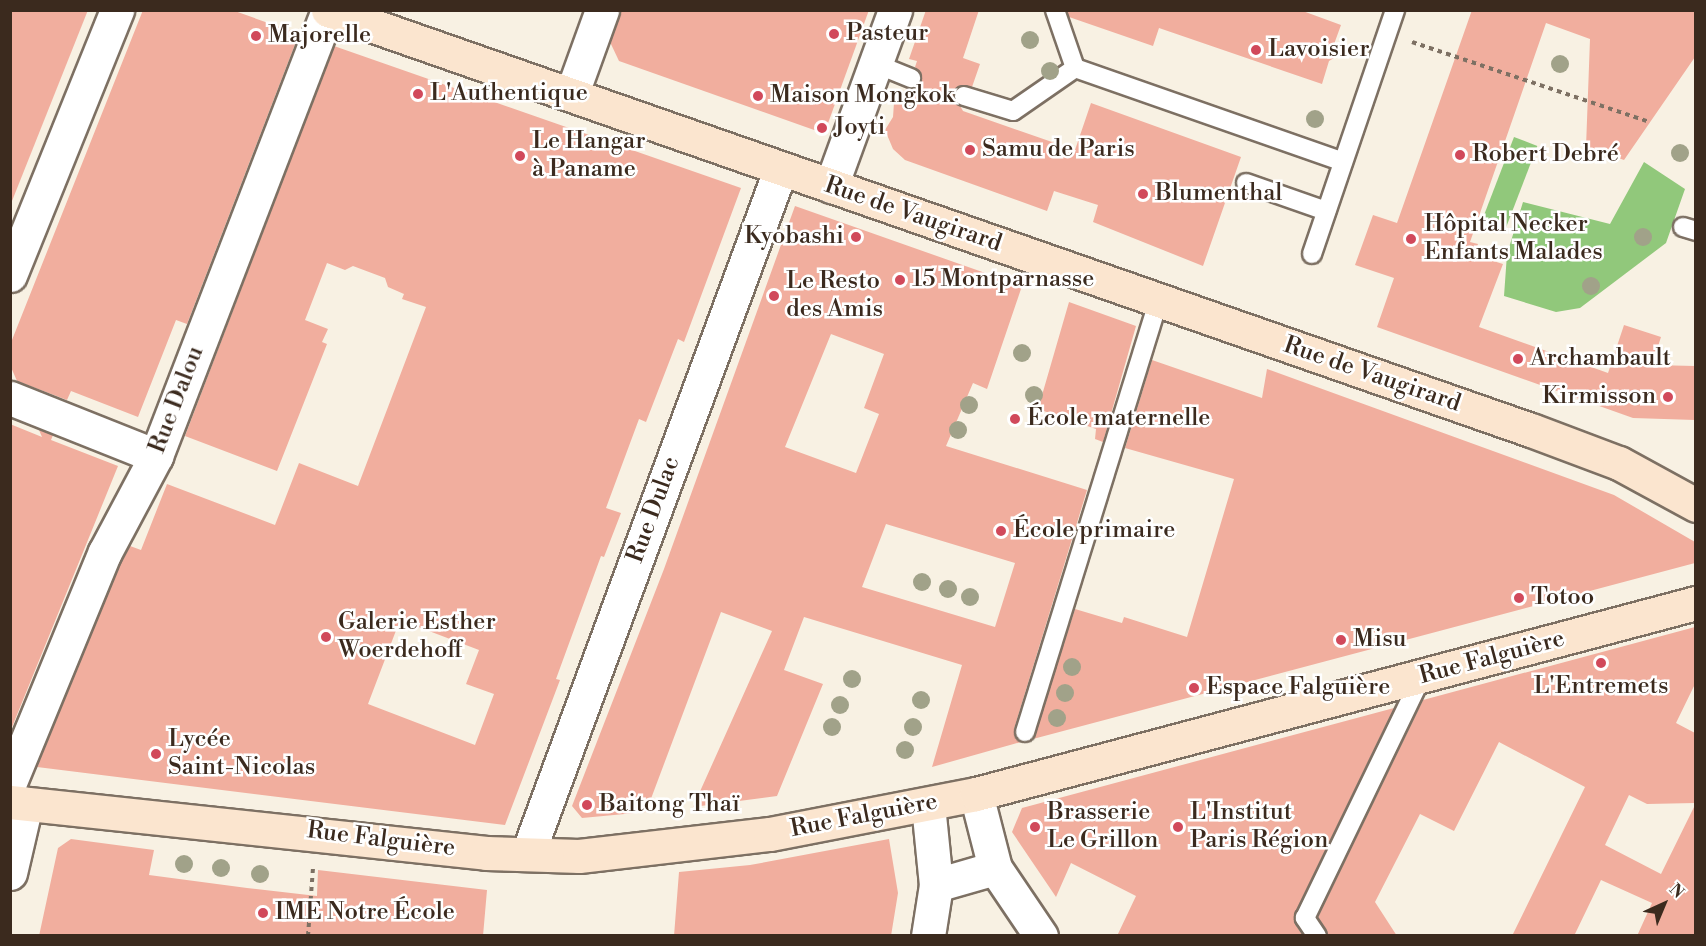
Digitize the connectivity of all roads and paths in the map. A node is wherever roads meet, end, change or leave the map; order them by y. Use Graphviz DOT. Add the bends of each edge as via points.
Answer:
graph roads {
  1 [pos="117,10"];
  2 [pos="602,10"];
  3 [pos="895,10"];
  4 [pos="1055,10"];
  5 [pos="1395,10"];
  6 [pos="328,11"];
  7 [pos="1435,50"];
  8 [pos="876,64"];
  9 [pos="1075,68"];
  10 [pos="911,78"];
  11 [pos="572,93"];
  12 [pos="964,96"];
  13 [pos="1650,122"];
  14 [pos="1343,162"];
  15 [pos="781,168"];
  16 [pos="1246,183"];
  17 [pos="831,186"];
  18 [pos="1326,211"];
  19 [pos="1312,254"];
  20 [pos="10,275"];
  21 [pos="1159,300"];
  22 [pos="10,398"];
  23 [pos="156,456"];
  24 [pos="1695,505"];
  25 [pos="1695,603"];
  26 [pos="1421,678"];
  27 [pos="1025,732"];
  28 [pos="976,794"];
  29 [pos="16,796"];
  30 [pos="928,805"];
  31 [pos="528,853"];
  32 [pos="314,864"];
  33 [pos="995,868"];
  34 [pos="10,873"];
  35 [pos="936,885"];
  36 [pos="308,936"];
  37 [pos="928,936"];
  38 [pos="1041,936"];
  39 [pos="1317,936"];
  1 -- 20 [label="street"];
  2 -- 11 [label="street"];
  3 -- 8 [label="street"];
  4 -- 9 [label="lane"];
  5 -- 14 [label="lane"];
  6 -- 11 [label="street, Rue de Vaugirard"];
  6 -- 23 [label="street, Rue Dalou"];
  7 -- 13 [label="path"];
  8 -- 10 [label="lane"];
  8 -- 17 [label="street"];
  9 -- 12 [label="lane" via="1013,111"];
  9 -- 14 [label="lane"];
  11 -- 15 [label="street, Rue de Vaugirard"];
  14 -- 18 [label="lane"];
  15 -- 17 [label="street, Rue de Vaugirard"];
  15 -- 31 [label="street, Rue Dulac"];
  16 -- 18 [label="lane"];
  17 -- 21 [label="street, Rue de Vaugirard"];
  18 -- 19 [label="lane"];
  21 -- 24 [label="street, Rue de Vaugirard" via="1597,455"];
  21 -- 27 [label="lane"];
  22 -- 23 [label="street"];
  23 -- 29 [label="street, Rue Dalou" via="105,552"];
  25 -- 26 [label="street, Rue Falguière"];
  26 -- 28 [label="street, Rue Falguière"];
  26 -- 39 [label="lane" via="1305,918"];
  28 -- 30 [label="street, Rue Falguière"];
  28 -- 33 [label="street"];
  29 -- 31 [label="street, Rue Falguière" via="486,853"];
  29 -- 34 [label="street, Rue Dalou"];
  30 -- 31 [label="street, Rue Falguière" via="770,834 579,856"];
  30 -- 35 [label="street"];
  32 -- 36 [label="path"];
  33 -- 35 [label="street"];
  33 -- 38 [label="street"];
  35 -- 37 [label="street"];
}
